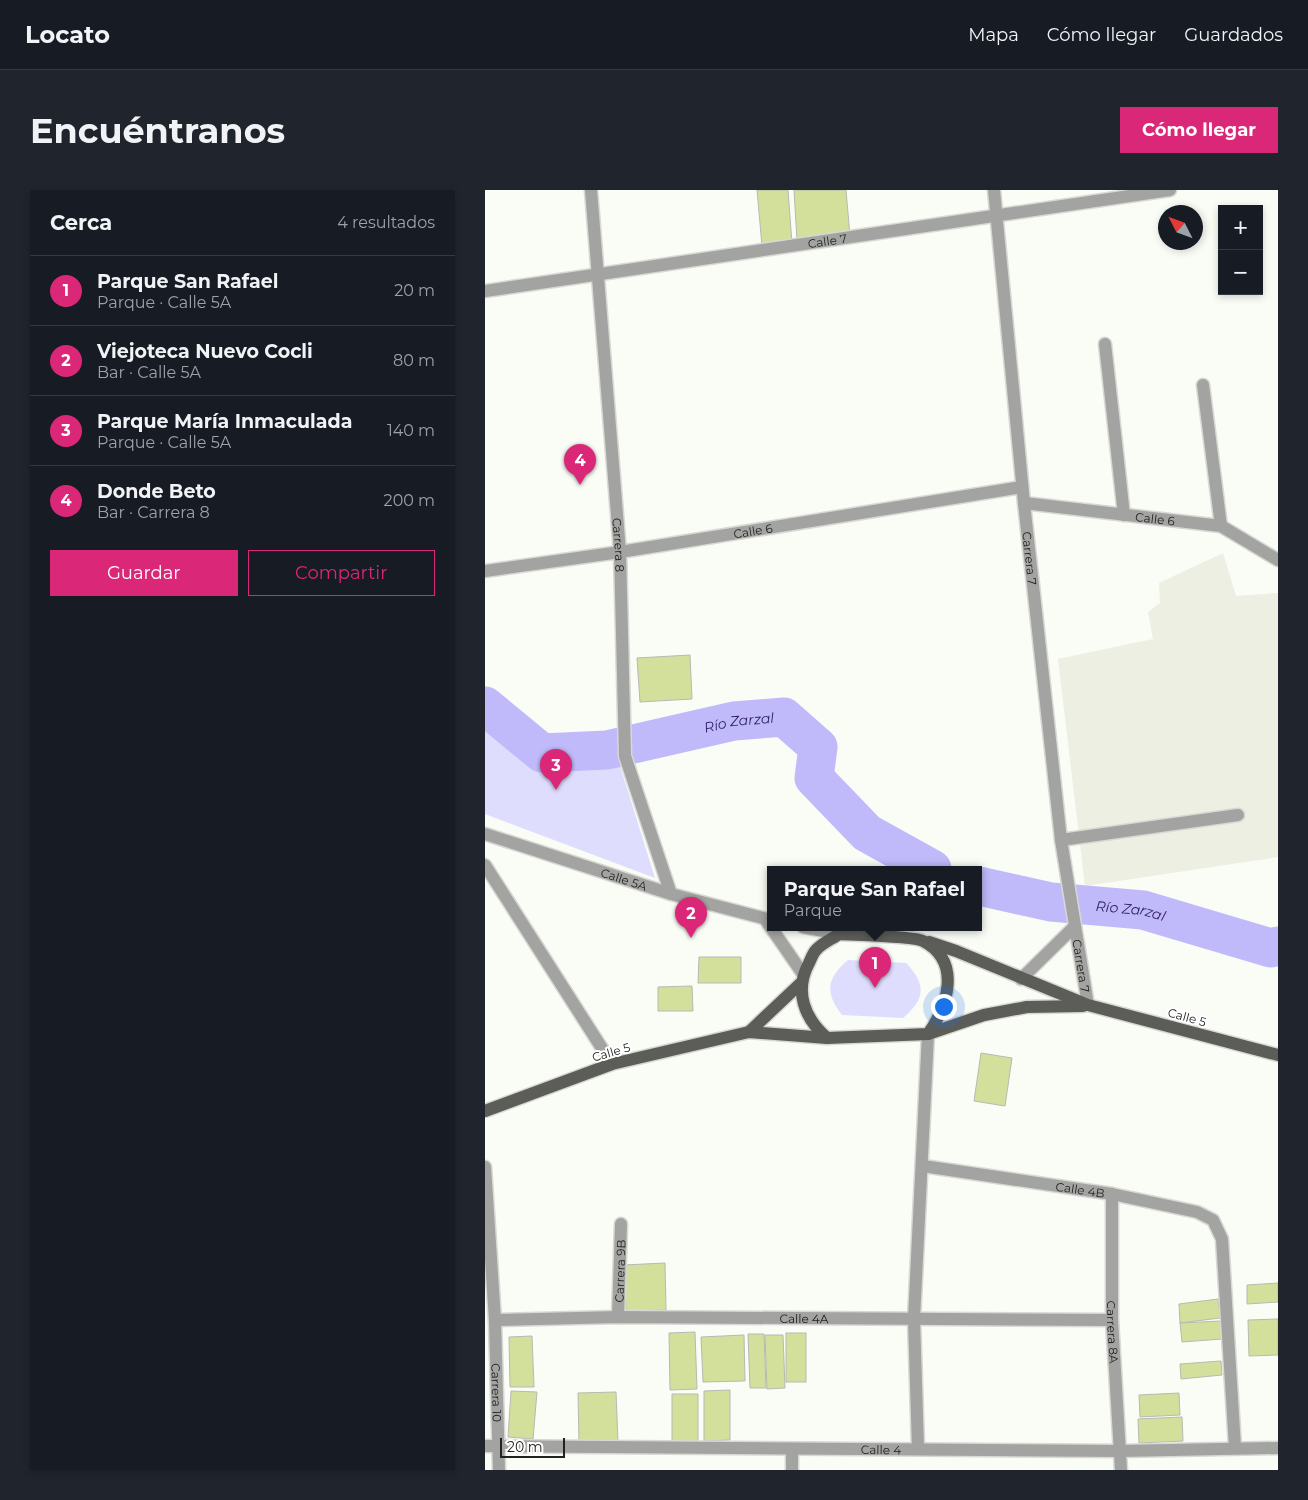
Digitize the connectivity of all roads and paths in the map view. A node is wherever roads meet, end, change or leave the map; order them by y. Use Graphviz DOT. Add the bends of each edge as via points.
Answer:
graph roads {
  1 [pos="591,190"];
  2 [pos="994,190"];
  3 [pos="1171,190"];
  4 [pos="996,216"];
  5 [pos="597,274"];
  6 [pos="485,291"];
  7 [pos="1105,344"];
  8 [pos="1203,385"];
  9 [pos="1022,486"];
  10 [pos="1023,503"];
  11 [pos="1124,515"];
  12 [pos="1221,526"];
  13 [pos="620,552"];
  14 [pos="1278,560"];
  15 [pos="485,571"];
  16 [pos="1238,815"];
  17 [pos="485,834"];
  18 [pos="1061,840"];
  19 [pos="485,866"];
  20 [pos="671,894"];
  21 [pos="767,920"];
  22 [pos="1074,921"];
  23 [pos="774,931"];
  24 [pos="824,931"];
  25 [pos="839,934"];
  26 [pos="922,940"];
  27 [pos="802,978"];
  28 [pos="1021,979"];
  29 [pos="1088,1005"];
  30 [pos="749,1032"];
  31 [pos="928,1034"];
  32 [pos="827,1038"];
  33 [pos="1278,1055"];
  34 [pos="612,1064"];
  35 [pos="485,1111"];
  36 [pos="923,1166"];
  37 [pos="485,1167"];
  38 [pos="1112,1194"];
  39 [pos="621,1224"];
  40 [pos="618,1317"];
  41 [pos="915,1319"];
  42 [pos="495,1320"];
  43 [pos="1112,1320"];
  44 [pos="485,1446"];
  45 [pos="499,1446"];
  46 [pos="1235,1447"];
  47 [pos="918,1448"];
  48 [pos="1278,1448"];
  49 [pos="792,1449"];
  50 [pos="1119,1451"];
  51 [pos="499,1470"];
  52 [pos="792,1470"];
  53 [pos="1121,1470"];
  1 -- 5 [label="street, Carrera 8"];
  2 -- 4 [label="street, Carrera 7"];
  3 -- 4 [label="street, Calle 7"];
  4 -- 5 [label="street, Calle 7"];
  4 -- 9 [label="street, Carrera 7"];
  5 -- 6 [label="street, Calle 7"];
  5 -- 13 [label="street, Carrera 8"];
  7 -- 11 [label="street"];
  8 -- 12 [label="street"];
  9 -- 10 [label="street, Carrera 7"];
  9 -- 13 [label="street, Calle 6"];
  10 -- 11 [label="street, Calle 6"];
  10 -- 18 [label="street, Carrera 7"];
  11 -- 12 [label="street, Calle 6"];
  12 -- 14 [label="street, Calle 6"];
  13 -- 15 [label="street, Calle 6"];
  13 -- 20 [label="street, Carrera 8" via="625,756"];
  16 -- 18 [label="street"];
  17 -- 20 [label="street, Calle 5A"];
  18 -- 22 [label="street, Carrera 7"];
  19 -- 34 [label="street"];
  20 -- 21 [label="street, Calle 5A"];
  22 -- 28 [label="street, Carrera 7"];
  22 -- 29 [label="street, Carrera 7"];
  23 -- 27 [label="street, Calle 5A"];
  24 -- 25 [label="street"];
  25 -- 26 [label="main road"];
  25 -- 27 [label="main road" via="816,950"];
  26 -- 28 [label="main road, Calle 5"];
  26 -- 31 [label="main road" via="937,952 947,969 948,989 944,1008"];
  27 -- 30 [label="main road"];
  27 -- 32 [label="main road" via="806,1014"];
  28 -- 29 [label="main road, Calle 5"];
  29 -- 31 [label="main road, Calle 5" via="1027,1007 992,1013"];
  29 -- 33 [label="main road, Calle 5"];
  30 -- 32 [label="main road, Calle 5"];
  30 -- 34 [label="main road, Calle 5"];
  31 -- 32 [label="main road"];
  31 -- 36 [label="street"];
  34 -- 35 [label="main road, Calle 5"];
  36 -- 38 [label="street, Calle 4B"];
  36 -- 41 [label="street"];
  37 -- 42 [label="street, Carrera 10"];
  38 -- 43 [label="street, Carrera 8A"];
  38 -- 46 [label="street, Calle 4B" via="1197,1212 1213,1220 1222,1239"];
  39 -- 40 [label="street, Carrera 9B"];
  40 -- 41 [label="street, Calle 4A"];
  40 -- 42 [label="street, Calle 4A"];
  41 -- 43 [label="street, Calle 4A"];
  41 -- 47 [label="street"];
  42 -- 45 [label="street, Carrera 10"];
  43 -- 50 [label="street, Carrera 8A"];
  44 -- 45 [label="street, Calle 4"];
  45 -- 49 [label="street, Calle 4"];
  45 -- 51 [label="street, Carrera 10"];
  46 -- 48 [label="street, Calle 4"];
  46 -- 50 [label="street, Calle 4"];
  47 -- 49 [label="street, Calle 4"];
  47 -- 50 [label="street, Calle 4"];
  49 -- 52 [label="street"];
  50 -- 53 [label="street, Carrera 8A"];
}
